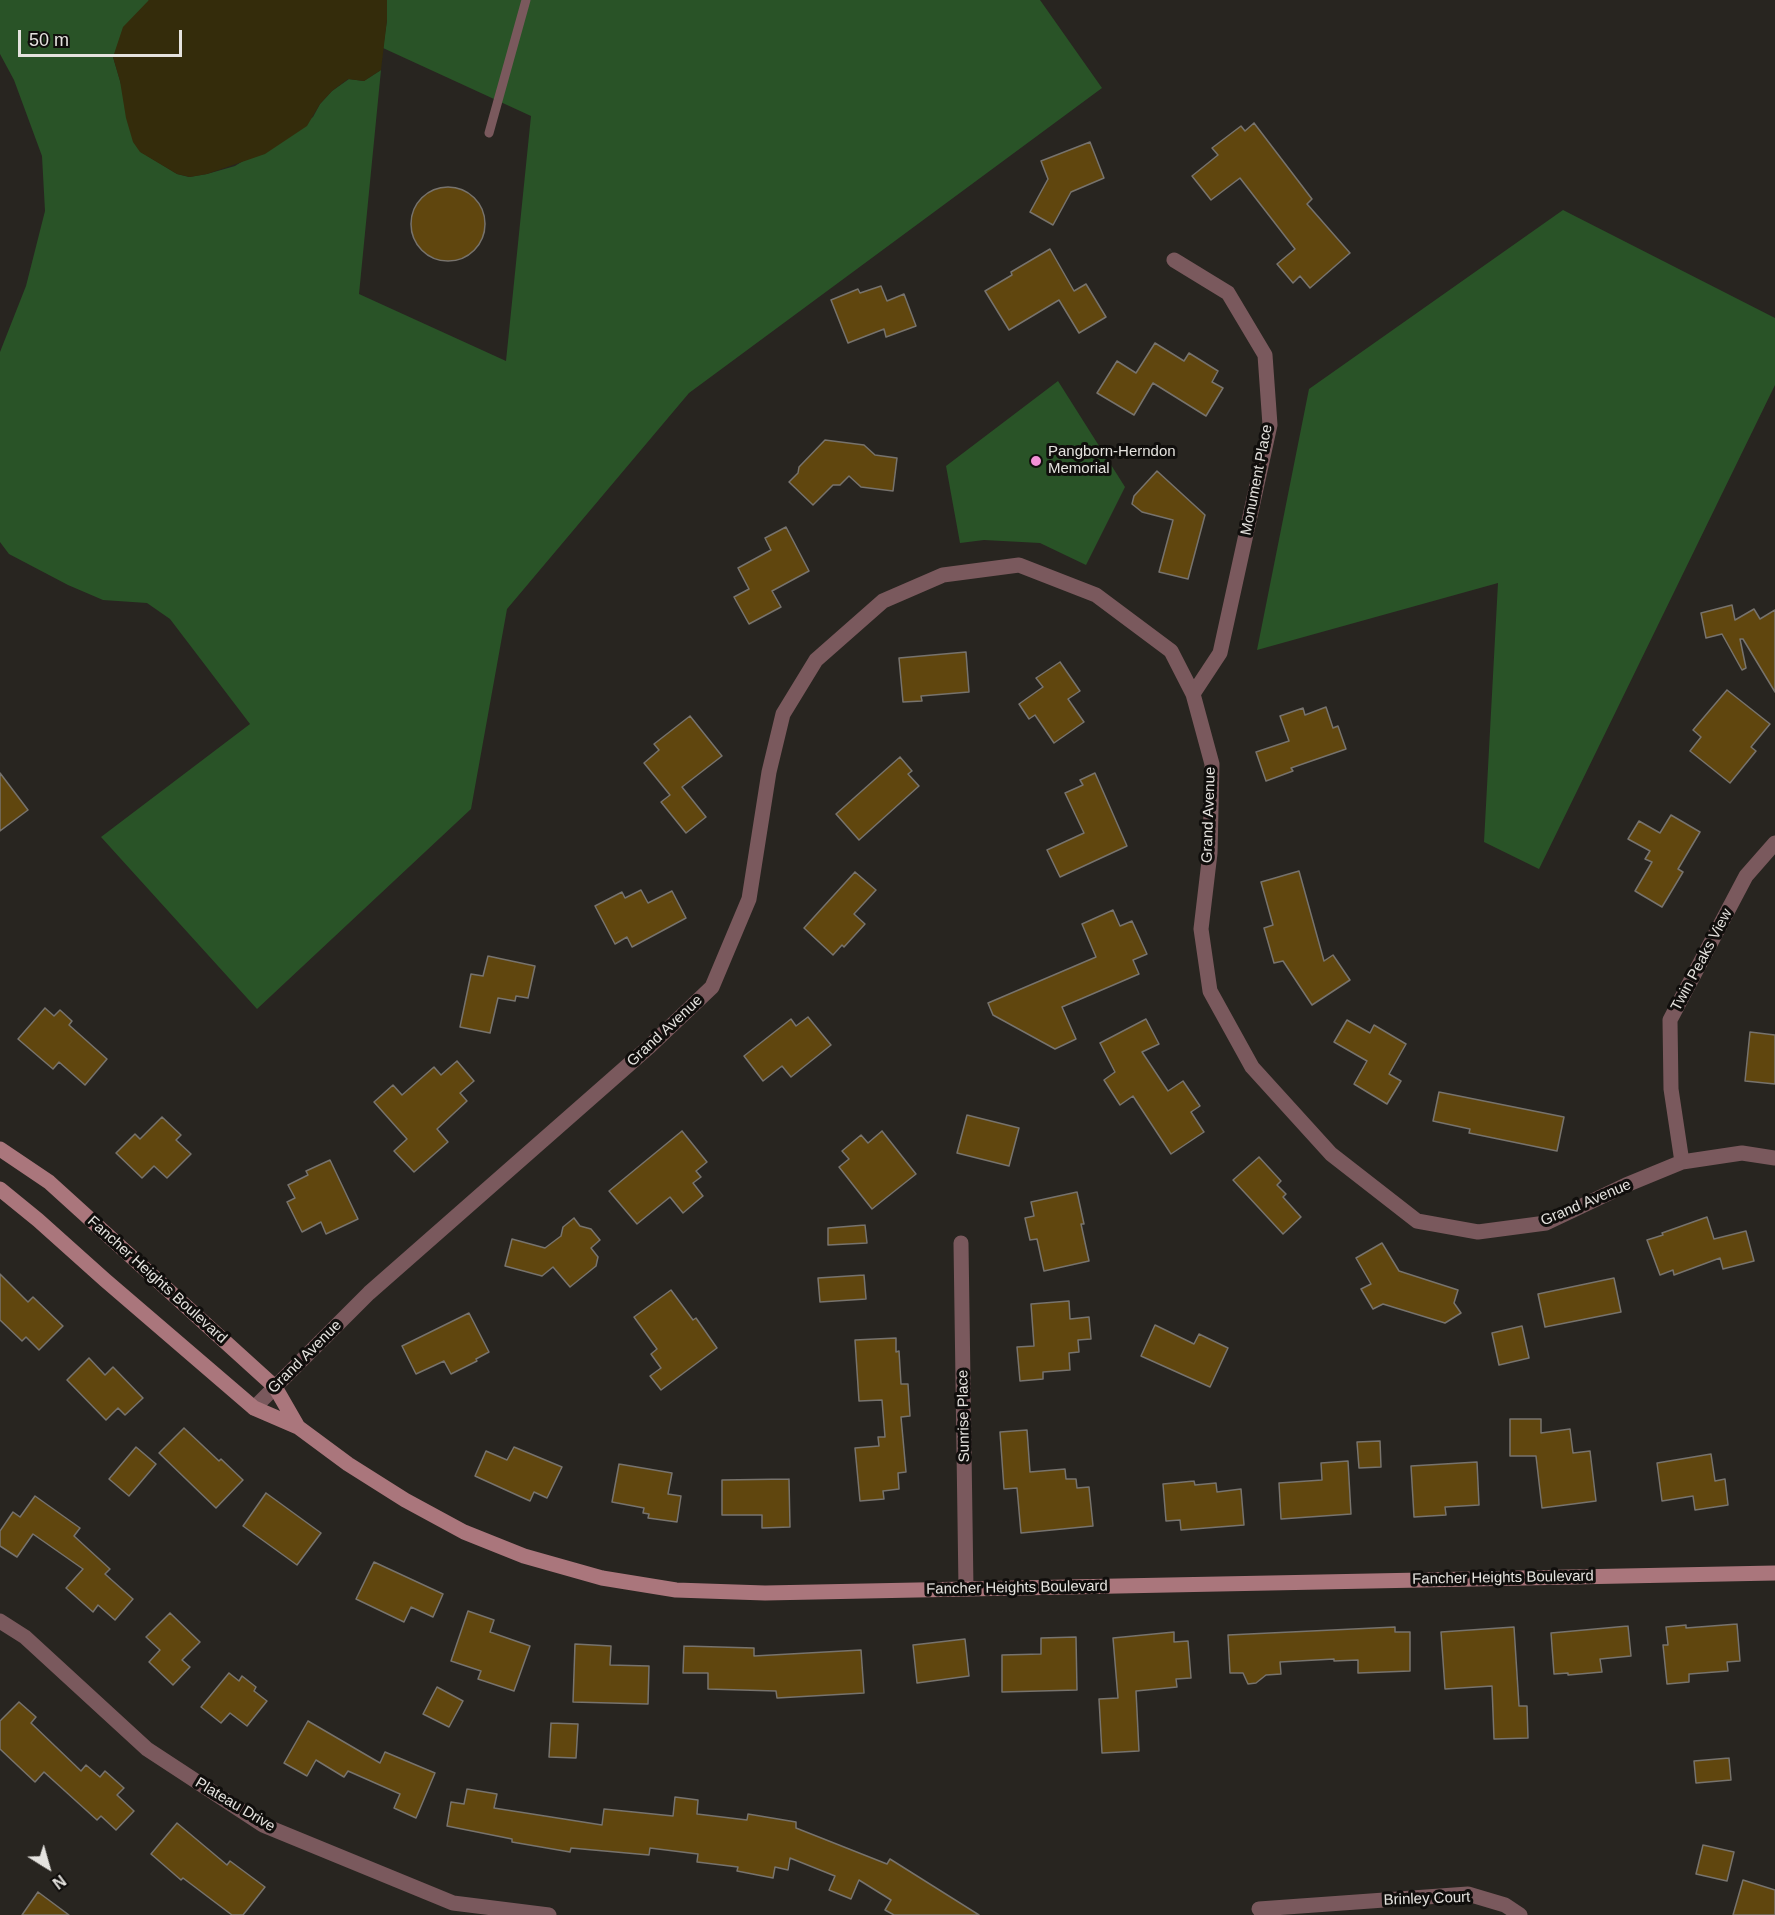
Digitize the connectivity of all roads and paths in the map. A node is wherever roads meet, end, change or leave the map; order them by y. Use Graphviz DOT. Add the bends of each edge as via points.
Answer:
graph roads {
  1 [pos="526,0"];
  2 [pos="489,133"];
  3 [pos="1174,260"];
  4 [pos="1193,694"];
  5 [pos="1775,843"];
  6 [pos="0,1149"];
  7 [pos="1775,1158"];
  8 [pos="1682,1162"];
  9 [pos="0,1189"];
  10 [pos="961,1243"];
  11 [pos="275,1387"];
  12 [pos="254,1408"];
  13 [pos="298,1427"];
  14 [pos="1775,1573"];
  15 [pos="966,1589"];
  16 [pos="0,1621"];
  17 [pos="1259,1909"];
  18 [pos="549,1915"];
  19 [pos="1520,1915"];
  1 -- 2 [label="lane"];
  3 -- 4 [label="street, Monument Place" via="1228,293 1265,355 1270,425 1220,653"];
  4 -- 8 [label="street, Grand Avenue" via="1212,764 1210,853 1201,929 1210,991 1252,1067 1331,1154 1417,1221 1478,1232 1546,1223"];
  4 -- 11 [label="street, Grand Avenue" via="1171,651 1096,595 1019,565 943,575 883,601 816,660 783,714 769,772 749,899 712,987 369,1293"];
  5 -- 8 [label="street, Twin Peaks View" via="1746,876 1670,1020 1671,1089"];
  6 -- 11 [label="street, Fancher Heights Boulevard" via="49,1182"];
  7 -- 8 [label="street, Grand Avenue" via="1742,1153"];
  9 -- 12 [label="street, Fancher Heights Boulevard"];
  10 -- 15 [label="street, Sunrise Place"];
  11 -- 12 [label="street, Grand Avenue"];
  11 -- 13 [label="street, Fancher Heights Boulevard"];
  12 -- 13 [label="street, Fancher Heights Boulevard"];
  13 -- 15 [label="street, Fancher Heights Boulevard" via="348,1464 464,1532 524,1556 602,1578 676,1590 765,1593"];
  14 -- 15 [label="street, Fancher Heights Boulevard"];
  16 -- 18 [label="street, Plateau Drive" via="24,1637 147,1749 263,1825 453,1903"];
  17 -- 19 [label="street, Brinley Court" via="1468,1894 1505,1905"];
}
